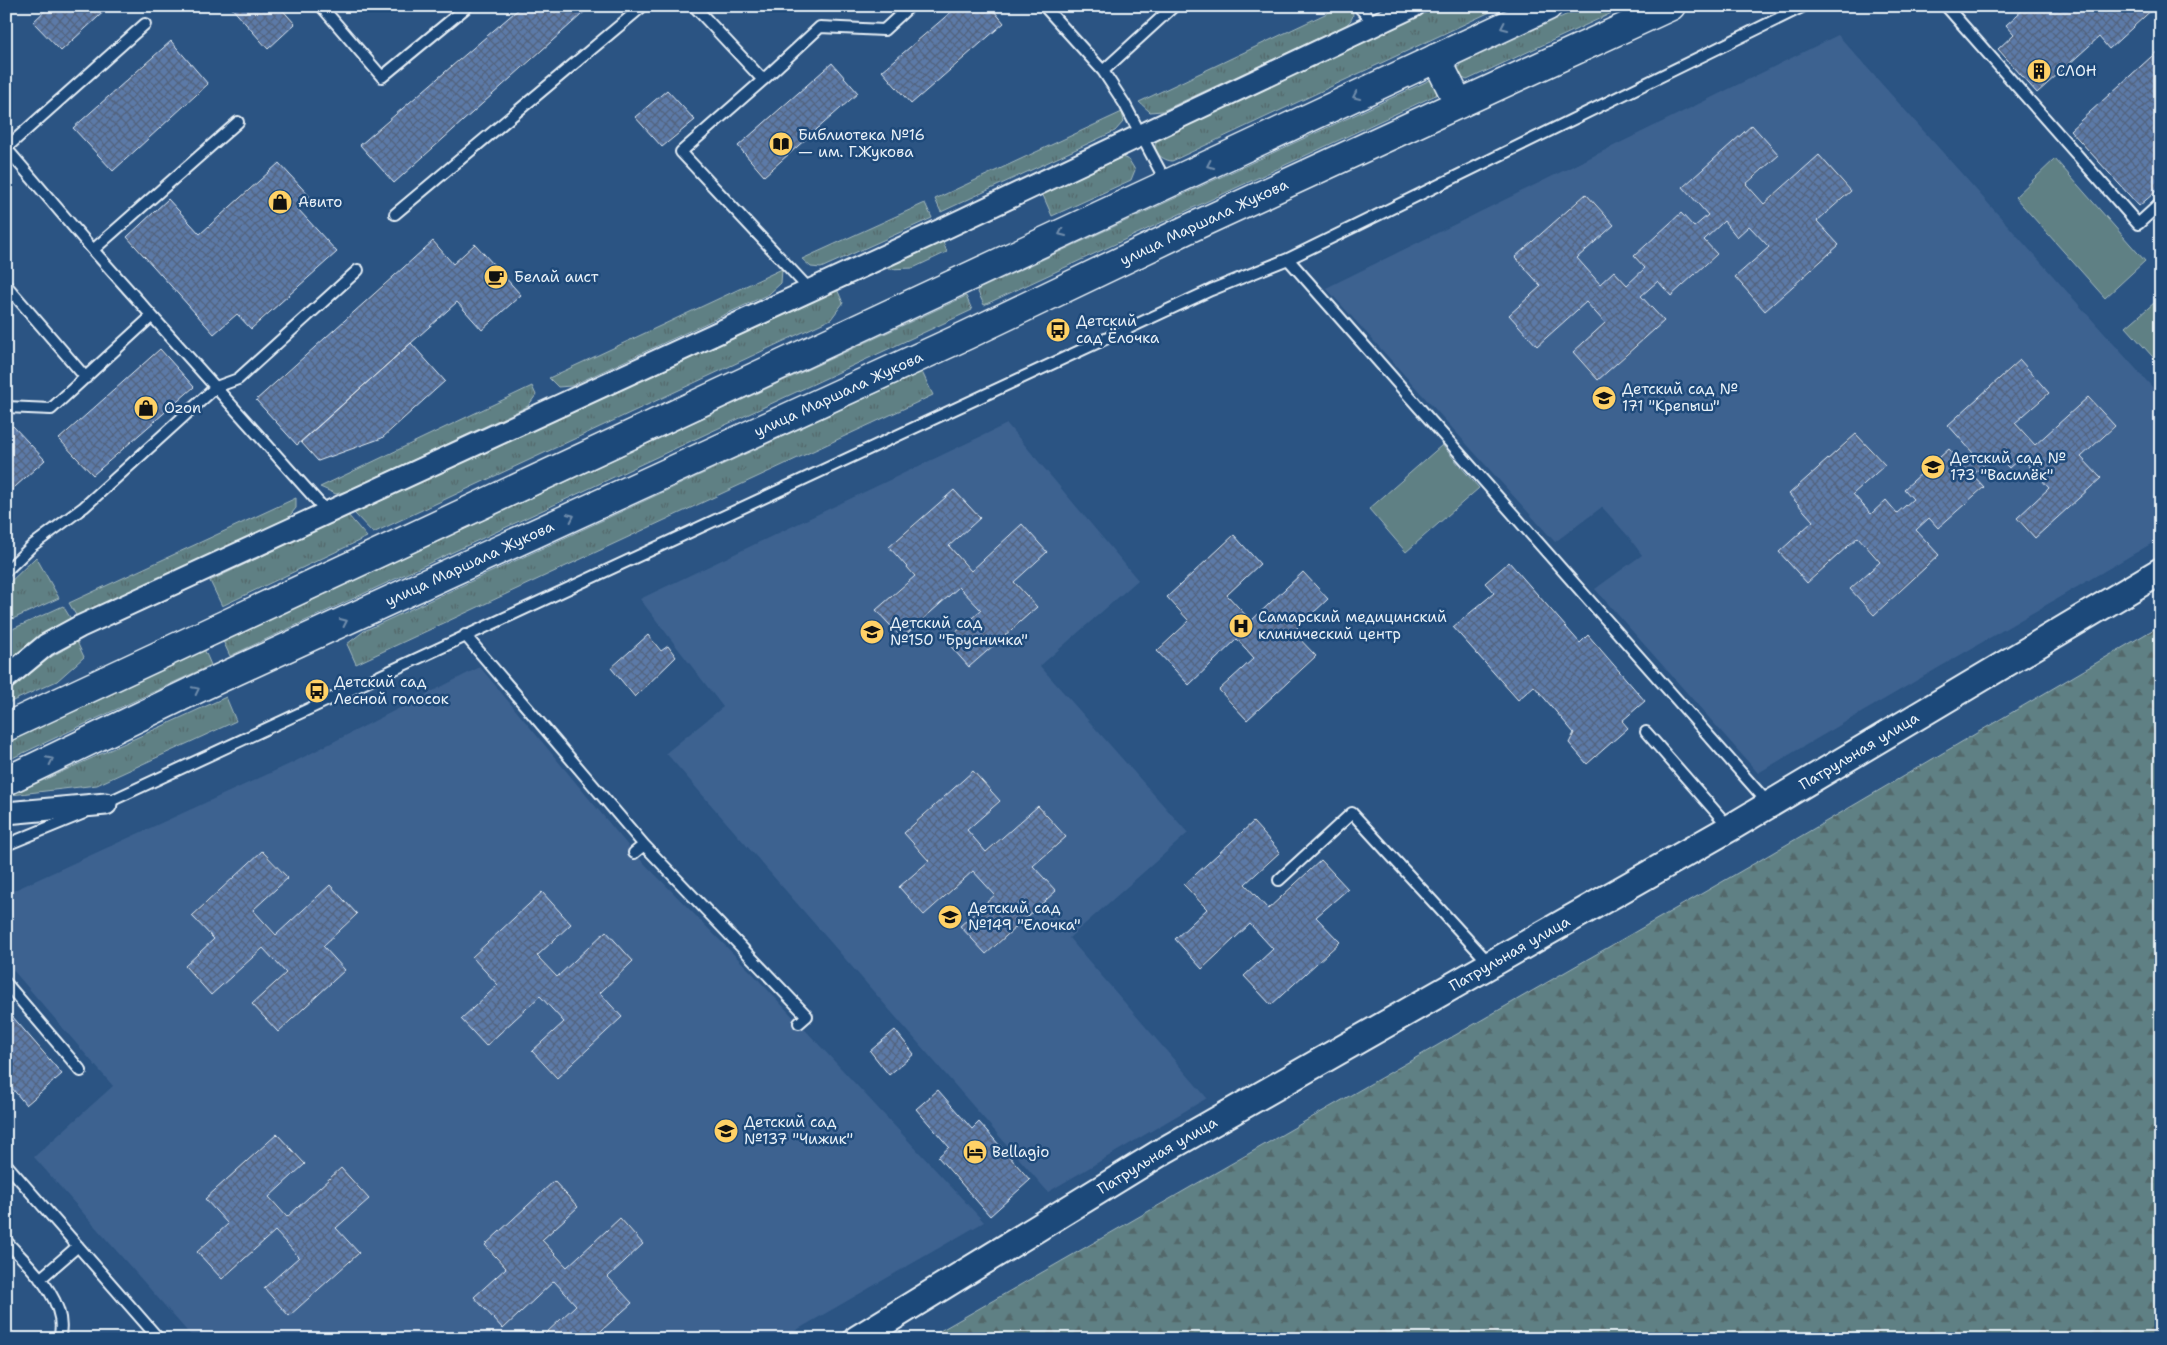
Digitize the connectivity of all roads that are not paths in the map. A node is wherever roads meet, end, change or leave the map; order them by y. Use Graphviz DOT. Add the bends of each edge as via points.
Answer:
graph roads {
  1 [pos="321,6"];
  2 [pos="468,6"];
  3 [pos="643,6"];
  4 [pos="694,6"];
  5 [pos="910,6"];
  6 [pos="1044,6"];
  7 [pos="1174,6"];
  8 [pos="1358,6"];
  9 [pos="1414,6"];
  10 [pos="1548,6"];
  11 [pos="1671,6"];
  12 [pos="1804,6"];
  13 [pos="1946,6"];
  14 [pos="145,24"];
  15 [pos="1375,24"];
  16 [pos="1436,58"];
  17 [pos="1103,71"];
  18 [pos="763,80"];
  19 [pos="1459,104"];
  20 [pos="238,122"];
  21 [pos="1142,136"];
  22 [pos="6,148"];
  23 [pos="1168,185"];
  24 [pos="2161,203"];
  25 [pos="395,214"];
  26 [pos="93,250"];
  27 [pos="1288,259"];
  28 [pos="358,270"];
  29 [pos="6,284"];
  30 [pos="810,290"];
  31 [pos="152,316"];
  32 [pos="86,378"];
  33 [pos="216,387"];
  34 [pos="6,407"];
  35 [pos="328,513"];
  36 [pos="6,571"];
  37 [pos="2161,571"];
  38 [pos="465,635"];
  39 [pos="6,678"];
  40 [pos="6,727"];
  41 [pos="1646,732"];
  42 [pos="6,782"];
  43 [pos="106,804"];
  44 [pos="1769,804"];
  45 [pos="6,813"];
  46 [pos="1730,828"];
  47 [pos="6,845"];
  48 [pos="644,845"];
  49 [pos="634,853"];
  50 [pos="1279,880"];
  51 [pos="1489,964"];
  52 [pos="6,983"];
  53 [pos="799,1023"];
  54 [pos="81,1071"];
  55 [pos="6,1164"];
  56 [pos="6,1241"];
  57 [pos="78,1246"];
  58 [pos="40,1279"];
  59 [pos="59,1339"];
  60 [pos="159,1339"];
  61 [pos="857,1339"];
  1 -- 2 [label="lane" via="382,77"];
  3 -- 25 [label="lane"];
  4 -- 18 [label="lane"];
  5 -- 18 [label="lane" via="884,30 820,27"];
  6 -- 17 [label="lane"];
  7 -- 17 [label="lane"];
  8 -- 15 [label="lane"];
  9 -- 15 [label="street"];
  10 -- 16 [label="main road, one-way"];
  11 -- 19 [label="main road, улица Маршала Жукова"];
  12 -- 27 [label="lane"];
  13 -- 24 [label="lane" via="2138,224"];
  14 -- 22 [label="lane"];
  15 -- 21 [label="street"];
  16 -- 19 [label="main road"];
  16 -- 23 [label="main road, one-way"];
  17 -- 21 [label="lane"];
  18 -- 30 [label="lane" via="682,152"];
  42 -- 19 [label="main road, улица Маршала Жукова, one-way" via="203,686 980,329"];
  20 -- 26 [label="lane"];
  21 -- 23 [label="lane"];
  21 -- 30 [label="street"];
  22 -- 26 [label="lane"];
  23 -- 40 [label="main road, one-way"];
  26 -- 31 [label="lane"];
  27 -- 38 [label="lane" via="1211,290"];
  27 -- 44 [label="lane"];
  28 -- 33 [label="lane" via="238,379"];
  29 -- 32 [label="lane"];
  30 -- 35 [label="street"];
  31 -- 32 [label="lane"];
  31 -- 33 [label="lane"];
  32 -- 34 [label="lane" via="51,409"];
  33 -- 35 [label="lane"];
  33 -- 36 [label="lane" via="84,507 33,545"];
  35 -- 39 [label="street" via="79,627 46,645"];
  37 -- 44 [label="street, Патрульная улица"];
  38 -- 43 [label="lane"];
  38 -- 48 [label="lane"];
  41 -- 46 [label="lane"];
  43 -- 45 [label="street"];
  43 -- 47 [label="lane"];
  44 -- 46 [label="street, Патрульная улица"];
  46 -- 51 [label="street, Патрульная улица"];
  48 -- 49 [label="lane"];
  48 -- 53 [label="lane" via="807,1016"];
  50 -- 51 [label="lane" via="1352,813"];
  51 -- 61 [label="street, Патрульная улица" via="1163,1151"];
  52 -- 54 [label="lane"];
  55 -- 57 [label="lane"];
  56 -- 58 [label="lane"];
  57 -- 58 [label="lane"];
  57 -- 60 [label="lane"];
  58 -- 59 [label="lane" via="59,1309"];
}
